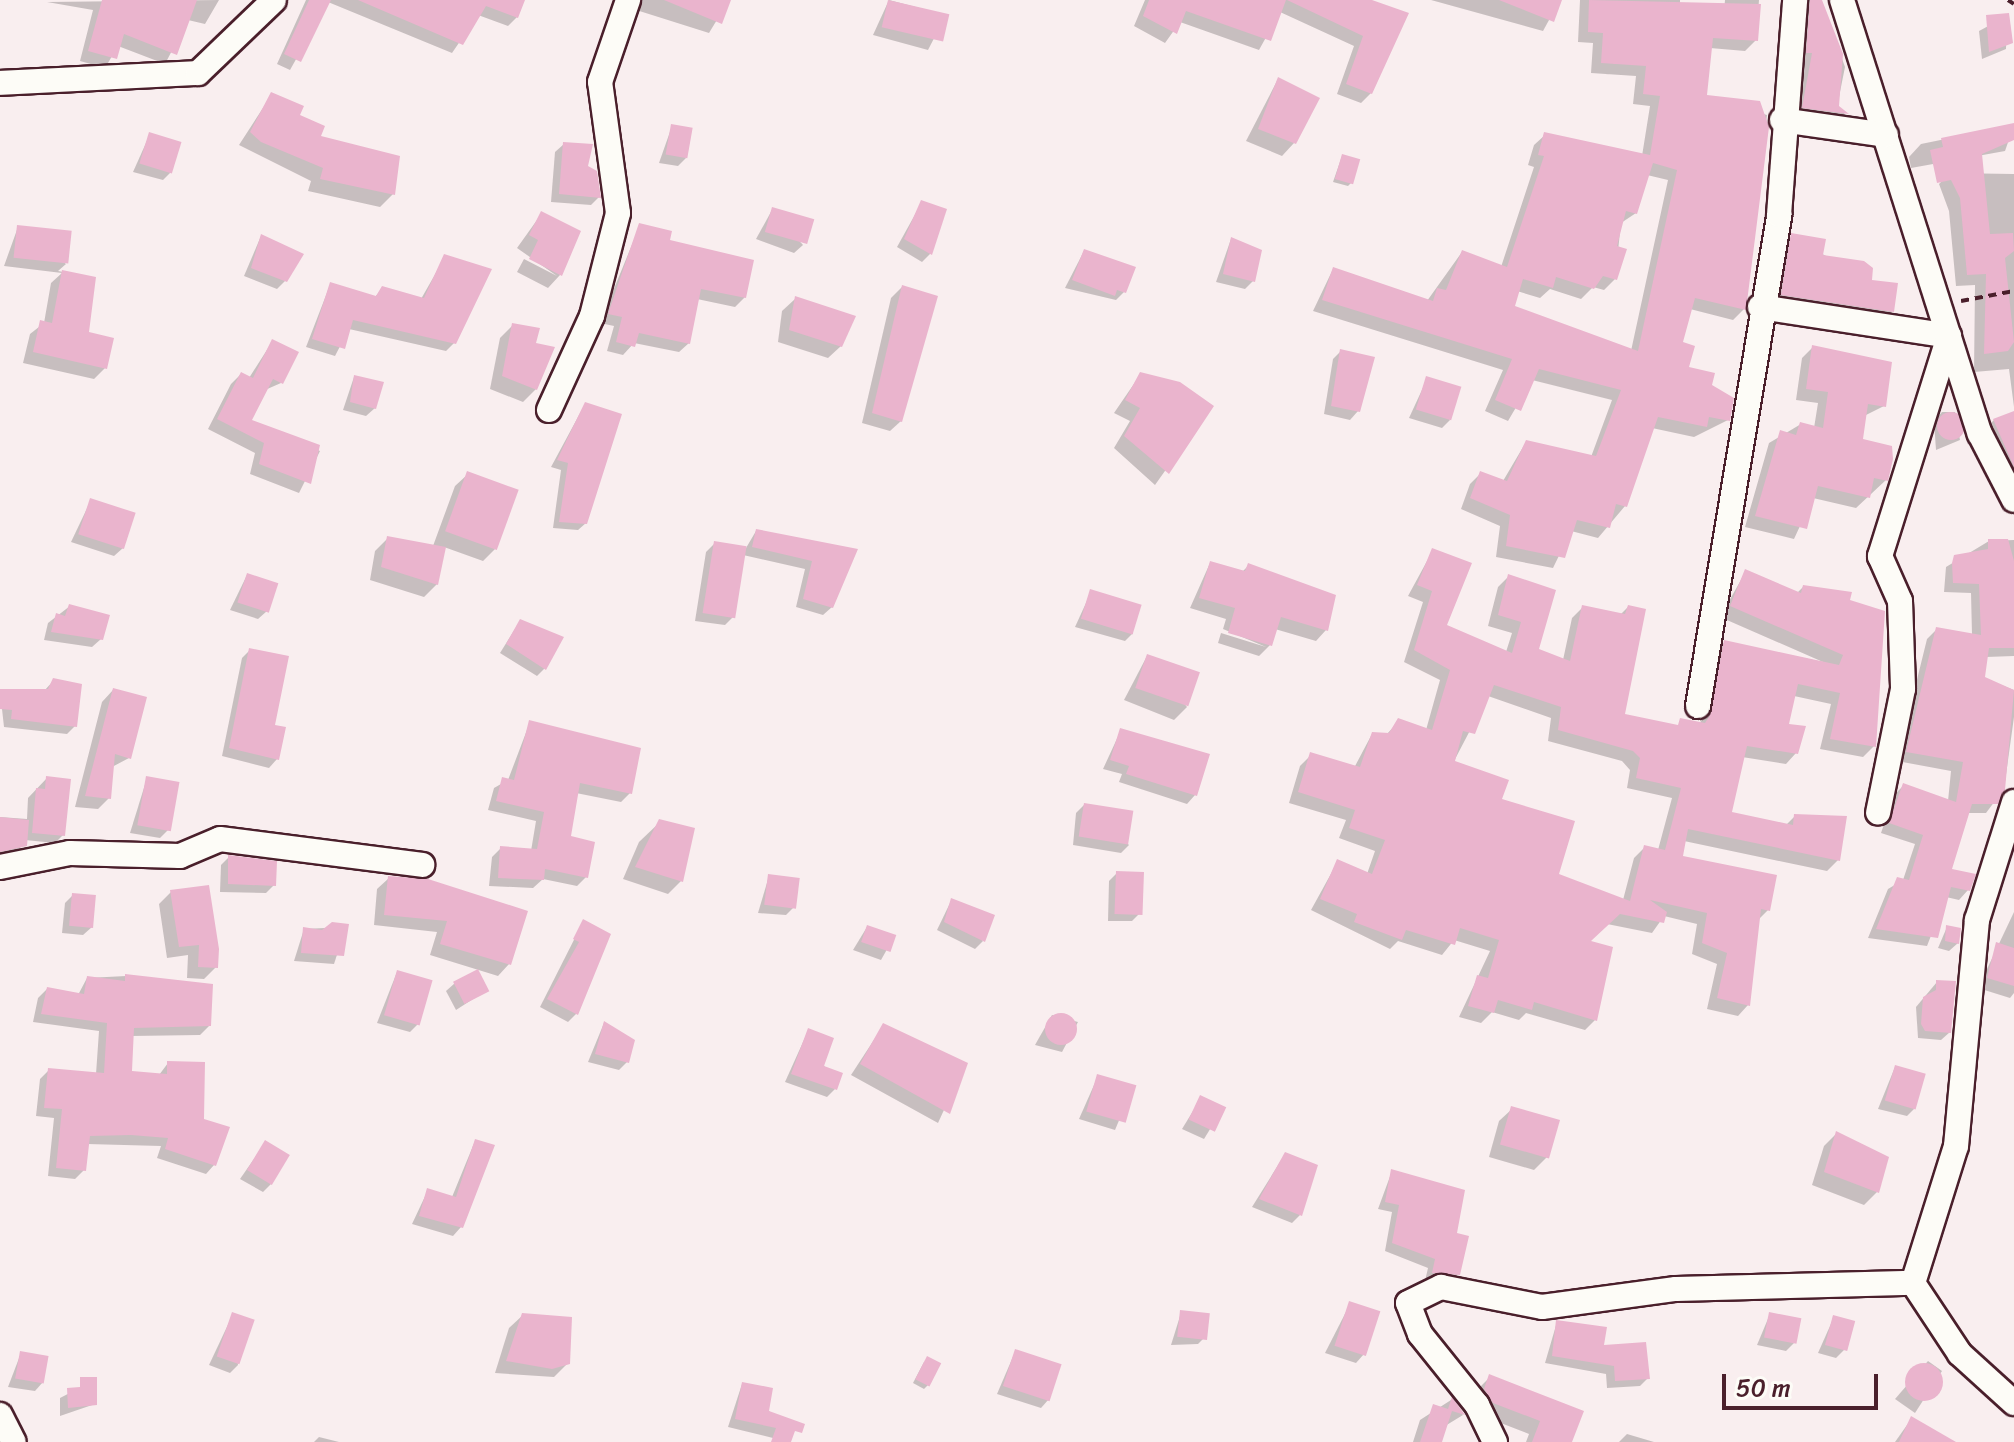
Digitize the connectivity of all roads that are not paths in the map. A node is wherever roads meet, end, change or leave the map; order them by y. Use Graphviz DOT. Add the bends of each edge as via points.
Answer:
graph roads {
  1 [pos="274,0"];
  2 [pos="628,0"];
  3 [pos="1795,0"];
  4 [pos="1842,0"];
  5 [pos="0,83"];
  6 [pos="1782,120"];
  7 [pos="1886,135"];
  8 [pos="1760,307"];
  9 [pos="1949,336"];
  10 [pos="549,410"];
  11 [pos="2014,500"];
  12 [pos="1698,706"];
  13 [pos="2014,802"];
  14 [pos="1878,813"];
  15 [pos="422,865"];
  16 [pos="0,867"];
  17 [pos="1913,1283"];
  18 [pos="2014,1403"];
  19 [pos="0,1415"];
  20 [pos="14,1442"];
  21 [pos="1495,1442"];
  1 -- 5 [label="street" via="198,73"];
  2 -- 10 [label="street" via="600,82 618,213 592,316"];
  3 -- 6 [label="street"];
  4 -- 7 [label="street"];
  6 -- 7 [label="street"];
  6 -- 8 [label="street" via="1779,215"];
  7 -- 9 [label="street"];
  8 -- 9 [label="street"];
  8 -- 12 [label="street" via="1727,563"];
  9 -- 11 [label="street" via="1980,434"];
  9 -- 14 [label="street" via="1880,556 1900,601 1903,689"];
  13 -- 17 [label="street" via="1977,920 1956,1146"];
  15 -- 16 [label="street" via="220,839 180,856 70,853"];
  17 -- 18 [label="street" via="1960,1354"];
  17 -- 21 [label="street" via="1676,1289 1542,1307 1441,1287 1408,1303 1420,1334 1477,1405"];
  19 -- 20 [label="street"];
}
